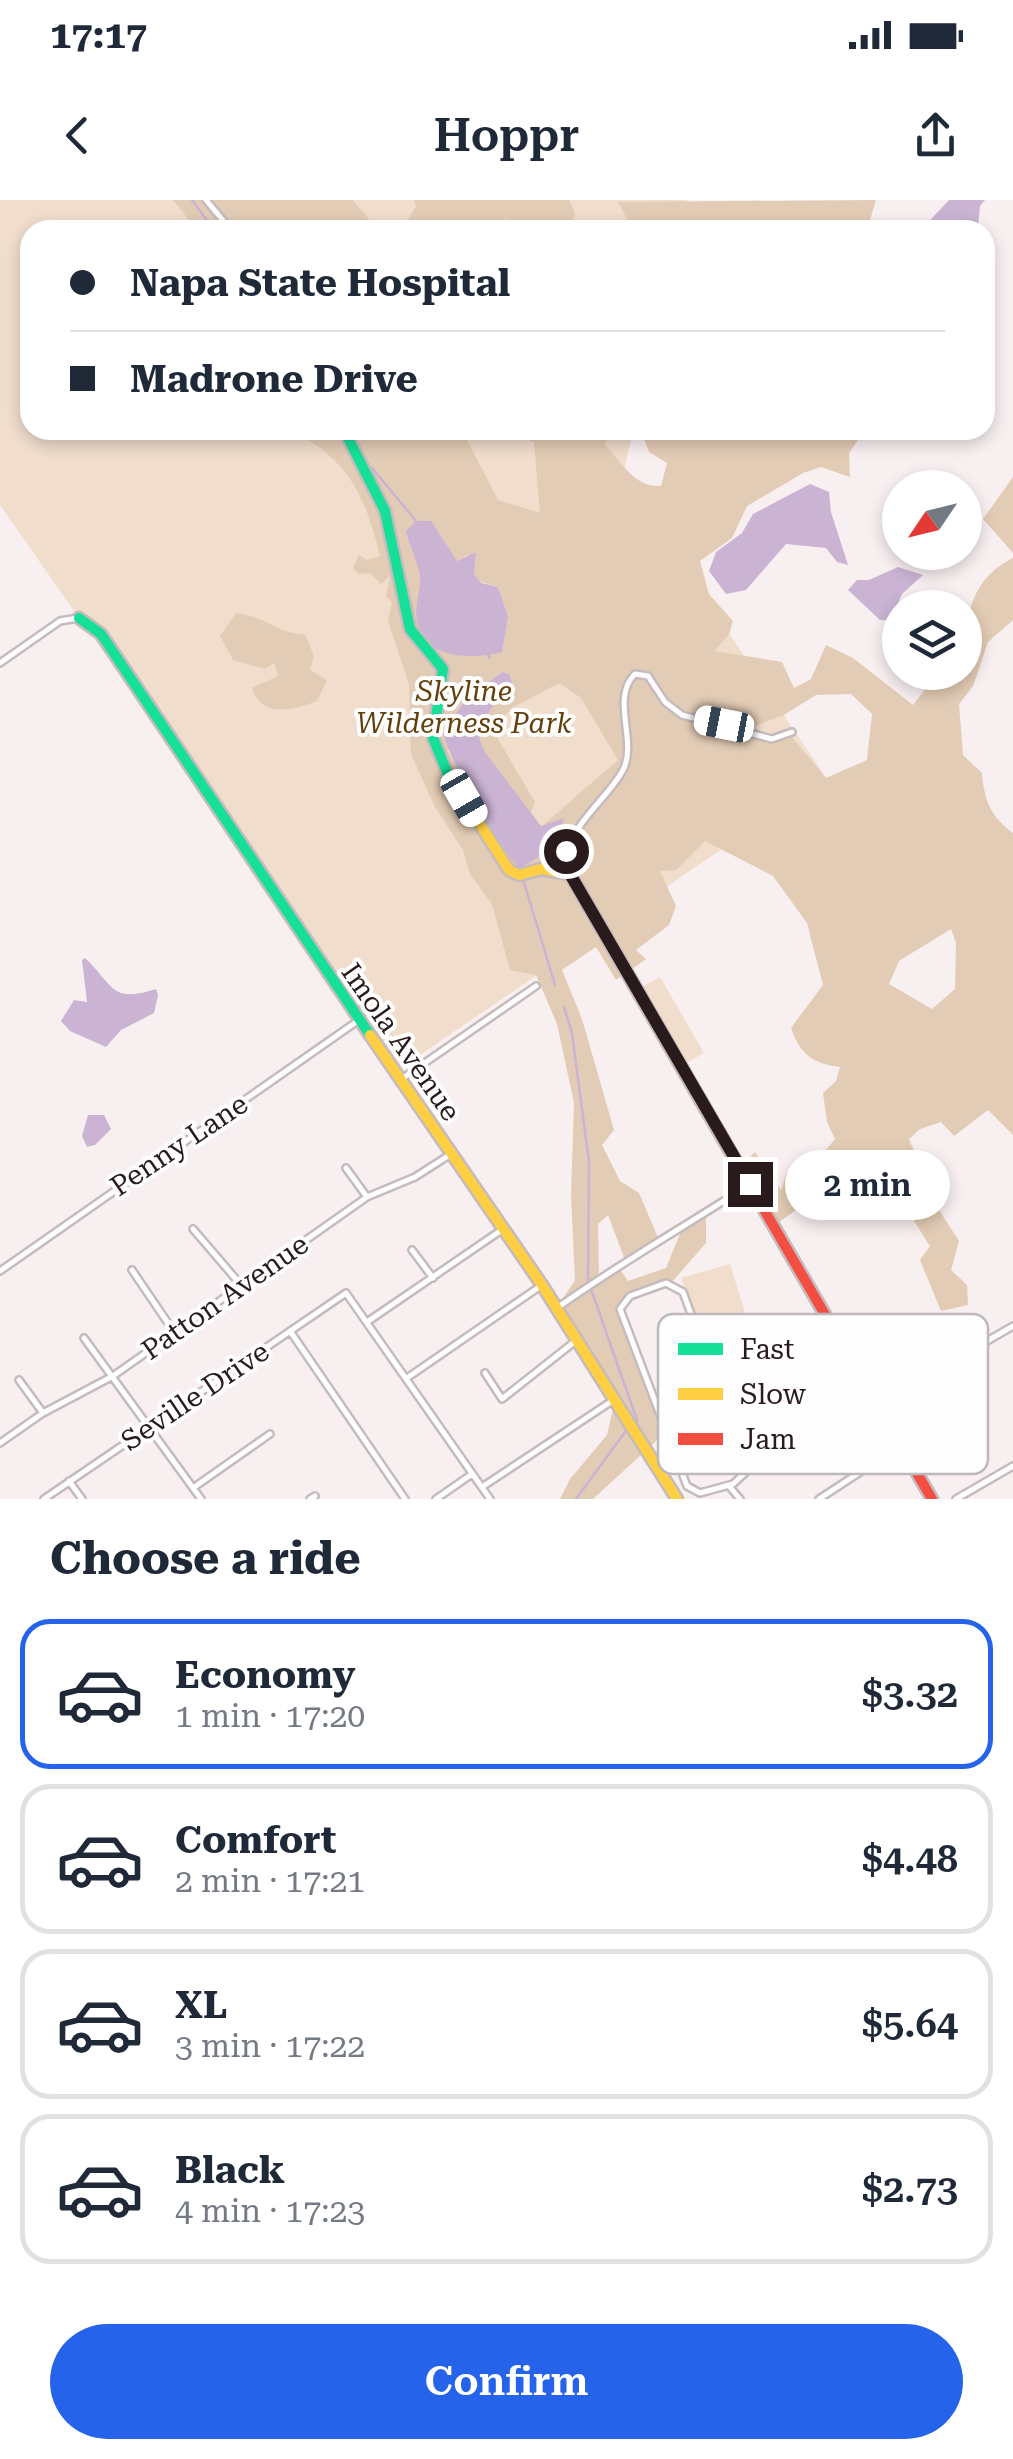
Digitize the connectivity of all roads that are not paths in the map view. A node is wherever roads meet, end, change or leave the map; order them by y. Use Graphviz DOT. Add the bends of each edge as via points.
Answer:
graph roads {
  1 [pos="206,200"];
  2 [pos="223,220"];
  3 [pos="349,440"];
  4 [pos="80,618"];
  5 [pos="0,663"];
  6 [pos="792,732"];
  7 [pos="570,874"];
  8 [pos="536,986"];
  9 [pos="359,1020"];
  10 [pos="400,1080"];
  11 [pos="452,1154"];
  12 [pos="346,1168"];
  13 [pos="750,1184"];
  14 [pos="367,1197"];
  15 [pos="193,1229"];
  16 [pos="503,1229"];
  17 [pos="412,1250"];
  18 [pos="132,1270"];
  19 [pos="0,1271"];
  20 [pos="432,1278"];
  21 [pos="242,1285"];
  22 [pos="542,1285"];
  23 [pos="557,1308"];
  24 [pos="690,1314"];
  25 [pos="827,1314"];
  26 [pos="367,1322"];
  27 [pos="1013,1326"];
  28 [pos="290,1331"];
  29 [pos="174,1332"];
  30 [pos="84,1338"];
  31 [pos="578,1339"];
  32 [pos="988,1340"];
  33 [pos="484,1373"];
  34 [pos="113,1376"];
  35 [pos="407,1378"];
  36 [pos="18,1380"];
  37 [pos="614,1400"];
  38 [pos="658,1410"];
  39 [pos="42,1413"];
  40 [pos="151,1428"];
  41 [pos="270,1434"];
  42 [pos="0,1443"];
  43 [pos="1013,1466"];
  44 [pos="658,1468"];
  45 [pos="472,1474"];
  46 [pos="661,1474"];
  47 [pos="682,1474"];
  48 [pos="744,1474"];
  49 [pos="857,1474"];
  50 [pos="918,1474"];
  51 [pos="70,1481"];
  52 [pos="729,1486"];
  53 [pos="482,1487"];
  54 [pos="193,1488"];
  55 [pos="44,1499"];
  56 [pos="82,1499"];
  57 [pos="201,1499"];
  58 [pos="405,1499"];
  59 [pos="436,1499"];
  60 [pos="490,1499"];
  61 [pos="677,1499"];
  62 [pos="740,1499"];
  63 [pos="819,1499"];
  64 [pos="932,1499"];
  65 [pos="956,1499"];
  1 -- 2 [label="street"];
  3 -- 7 [label="street" via="385,511 410,629 443,668 432,728 440,759 508,870"];
  4 -- 5 [label="street" via="60,621"];
  4 -- 9 [label="street, Imola Avenue" via="101,634"];
  6 -- 7 [label="street" via="772,739 682,716 648,676 636,674 625,705 630,755 567,845"];
  7 -- 13 [label="street"];
  8 -- 10 [label="street"];
  9 -- 10 [label="street, Imola Avenue"];
  9 -- 19 [label="street, Penny Lane"];
  10 -- 11 [label="street, Imola Avenue"];
  11 -- 14 [label="street, Patton Avenue"];
  11 -- 16 [label="street, Imola Avenue"];
  12 -- 14 [label="street"];
  13 -- 23 [label="street"];
  13 -- 25 [label="street"];
  14 -- 21 [label="street, Patton Avenue"];
  15 -- 21 [label="street"];
  16 -- 20 [label="street"];
  16 -- 22 [label="street, Imola Avenue"];
  17 -- 20 [label="street"];
  18 -- 29 [label="street"];
  20 -- 26 [label="street"];
  21 -- 29 [label="street, Patton Avenue"];
  22 -- 23 [label="street, Imola Avenue"];
  22 -- 35 [label="street"];
  23 -- 31 [label="street, Imola Avenue"];
  24 -- 38 [label="street" via="682,1292 666,1283 622,1301"];
  26 -- 28 [label="street, Seville Drive" via="346,1292"];
  26 -- 35 [label="street"];
  27 -- 32 [label="street"];
  28 -- 40 [label="street, Seville Drive"];
  28 -- 58 [label="street"];
  29 -- 34 [label="street, Patton Avenue"];
  30 -- 34 [label="street"];
  31 -- 33 [label="street" via="502,1399"];
  31 -- 37 [label="street, Imola Avenue"];
  34 -- 39 [label="street, Patton Avenue"];
  34 -- 40 [label="street"];
  35 -- 45 [label="street"];
  36 -- 39 [label="street"];
  37 -- 44 [label="street, Imola Avenue"];
  37 -- 53 [label="street"];
  39 -- 42 [label="street, Patton Avenue"];
  40 -- 51 [label="street, Seville Drive"];
  40 -- 54 [label="street"];
  41 -- 54 [label="street"];
  43 -- 65 [label="street"];
  45 -- 53 [label="street"];
  45 -- 59 [label="street"];
  46 -- 61 [label="street, Imola Avenue"];
  47 -- 52 [label="street" via="694,1494"];
  48 -- 52 [label="street"];
  49 -- 63 [label="street"];
  50 -- 64 [label="street"];
  51 -- 55 [label="street, Seville Drive"];
  51 -- 56 [label="street"];
  52 -- 62 [label="street"];
  53 -- 60 [label="street"];
  54 -- 57 [label="street"];
}
